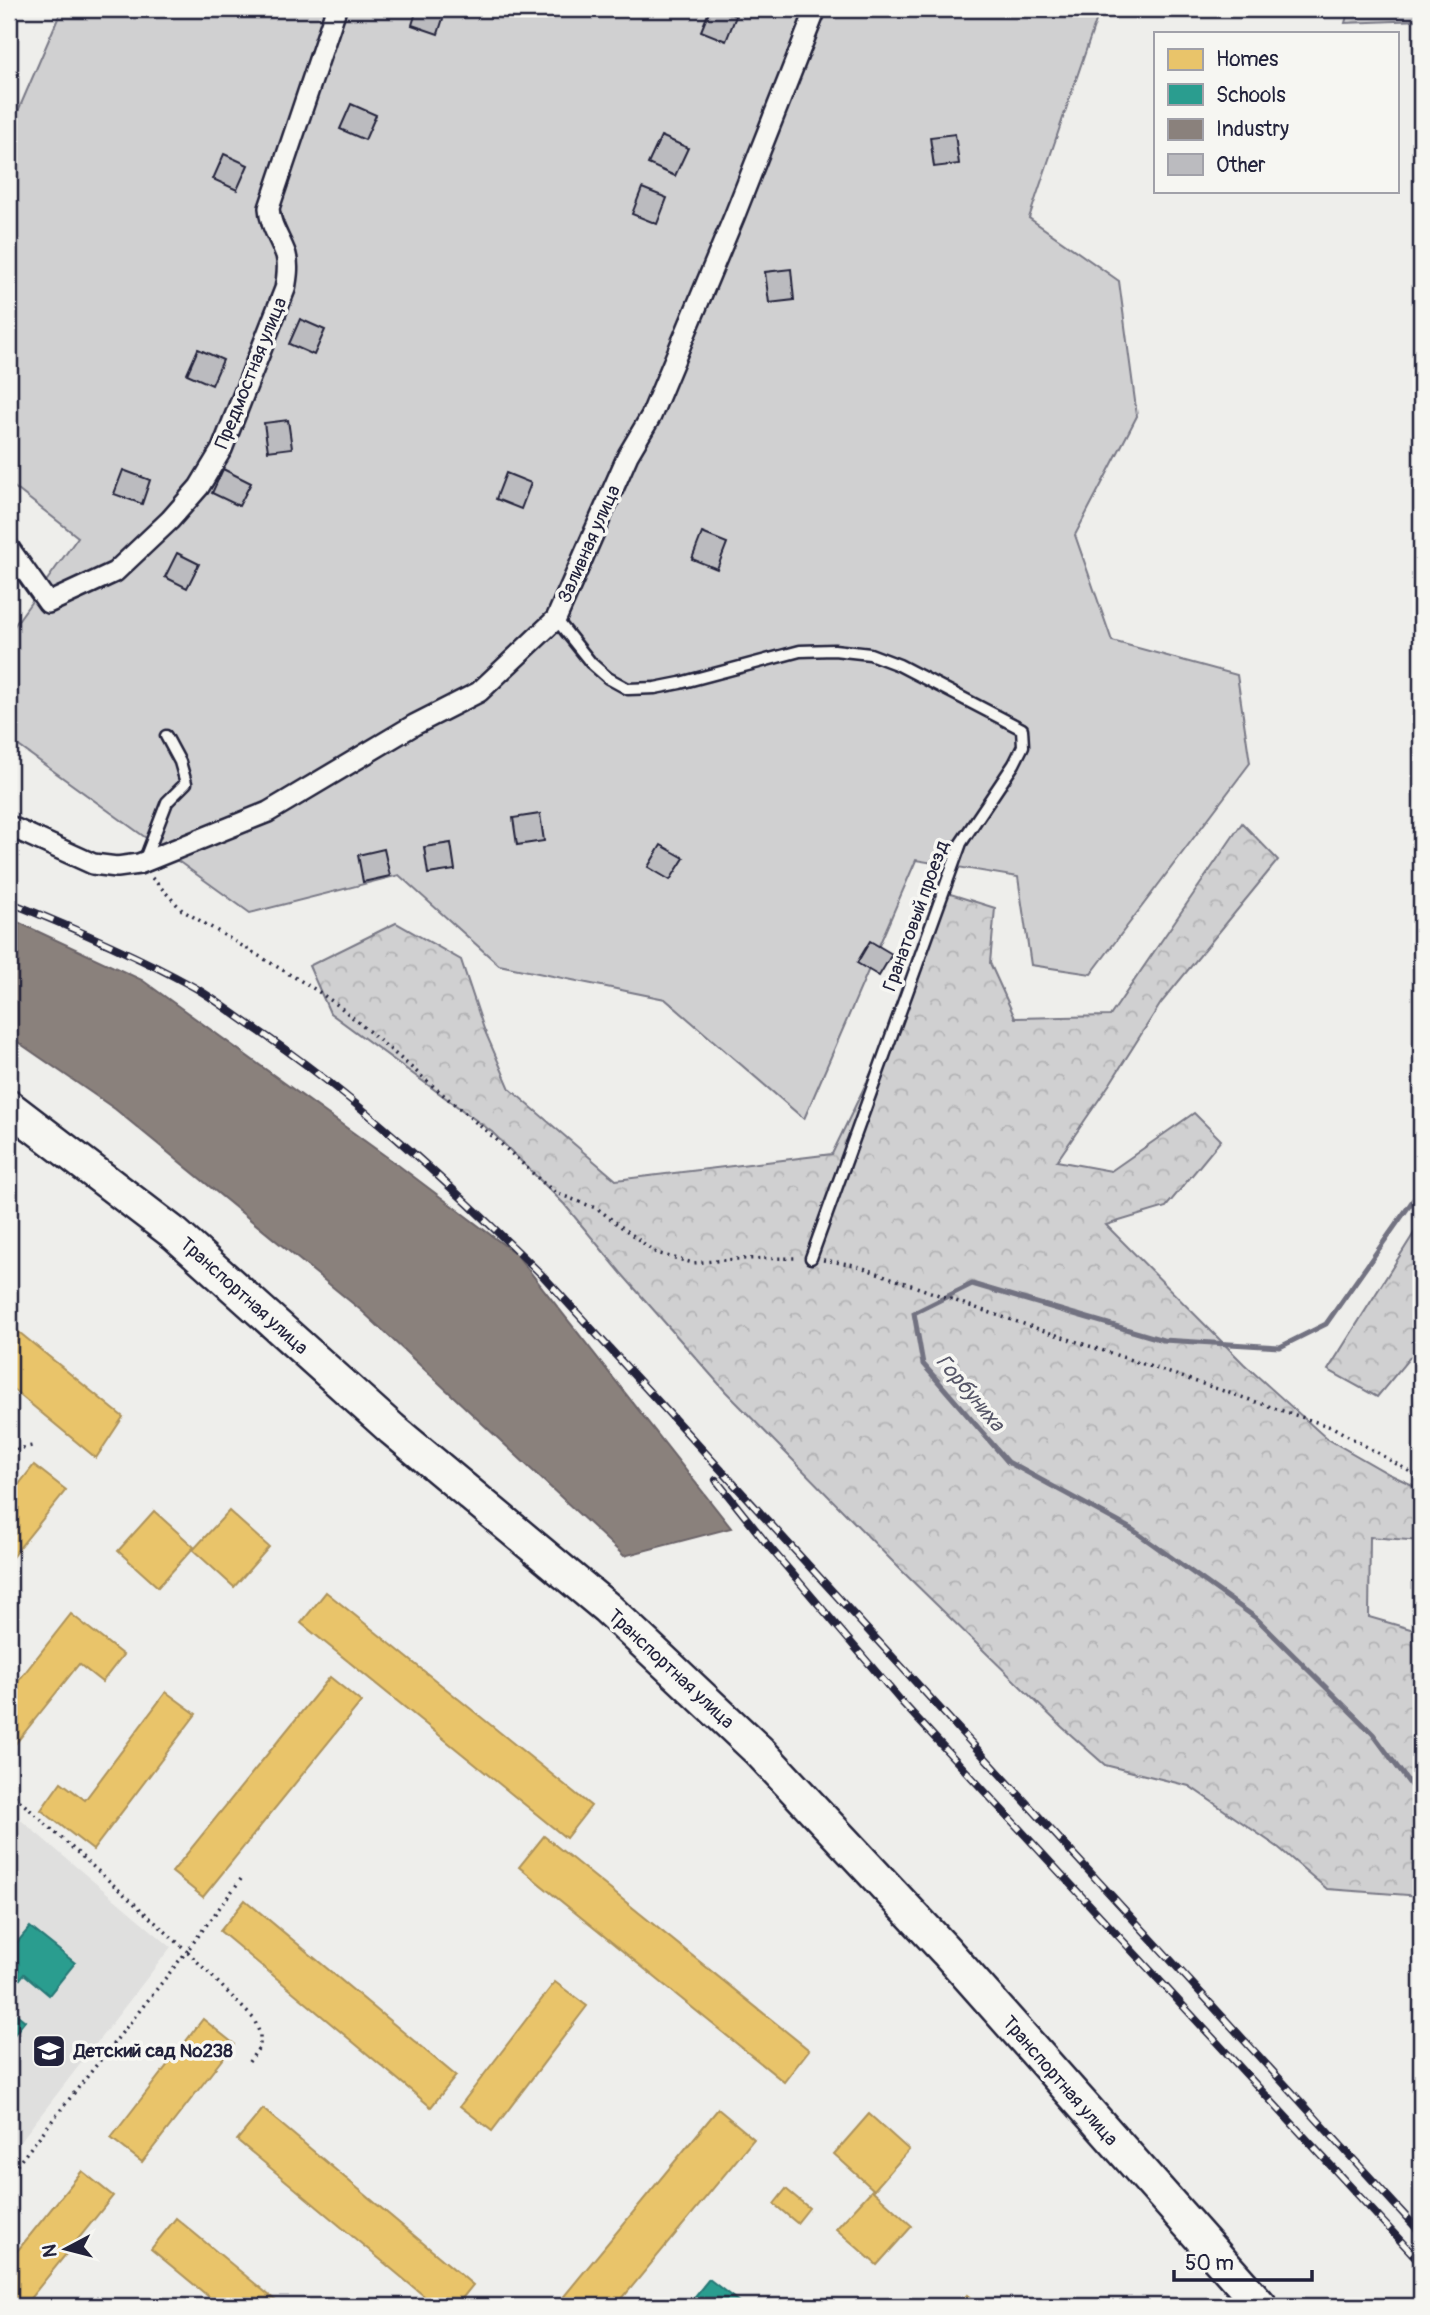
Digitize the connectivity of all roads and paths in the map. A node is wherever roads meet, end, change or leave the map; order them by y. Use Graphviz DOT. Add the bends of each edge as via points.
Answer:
graph roads {
  1 [pos="336,9"];
  2 [pos="816,9"];
  3 [pos="9,548"];
  4 [pos="555,619"];
  5 [pos="166,736"];
  6 [pos="9,826"];
  7 [pos="142,863"];
  8 [pos="9,1107"];
  9 [pos="811,1258"];
  10 [pos="32,1446"];
  11 [pos="9,1451"];
  12 [pos="1421,1478"];
  13 [pos="9,1791"];
  14 [pos="241,1880"];
  15 [pos="187,1951"];
  16 [pos="246,2066"];
  17 [pos="9,2175"];
  18 [pos="1261,2306"];
  1 -- 3 [label="street, Предмостная улица" via="269,208 270,222 286,256 285,289 211,468 170,520 115,572 48,603"];
  2 -- 4 [label="street, Заливная улица" via="651,416 628,455"];
  4 -- 7 [label="street, Заливная улица" via="479,692 414,725 268,813"];
  4 -- 9 [label="lane, Гранатовый проезд" via="591,663 628,689 680,683 800,651 834,650 870,654 899,665 1022,729 1023,747 1014,764 961,843"];
  5 -- 7 [label="lane" via="186,783 167,802"];
  6 -- 7 [label="street, Заливная улица" via="93,864"];
  7 -- 9 [label="path" via="182,910 339,1006 556,1193 598,1209 656,1253 694,1263"];
  8 -- 18 [label="main road, Транспортная улица" via="175,1234 392,1429 607,1608 759,1751 946,1951"];
  9 -- 12 [label="path" via="855,1265 1334,1428"];
  10 -- 11 [label="path"];
  13 -- 15 [label="path"];
  14 -- 15 [label="path"];
  15 -- 16 [label="path" via="254,2019 260,2046"];
  15 -- 17 [label="path"];
}
